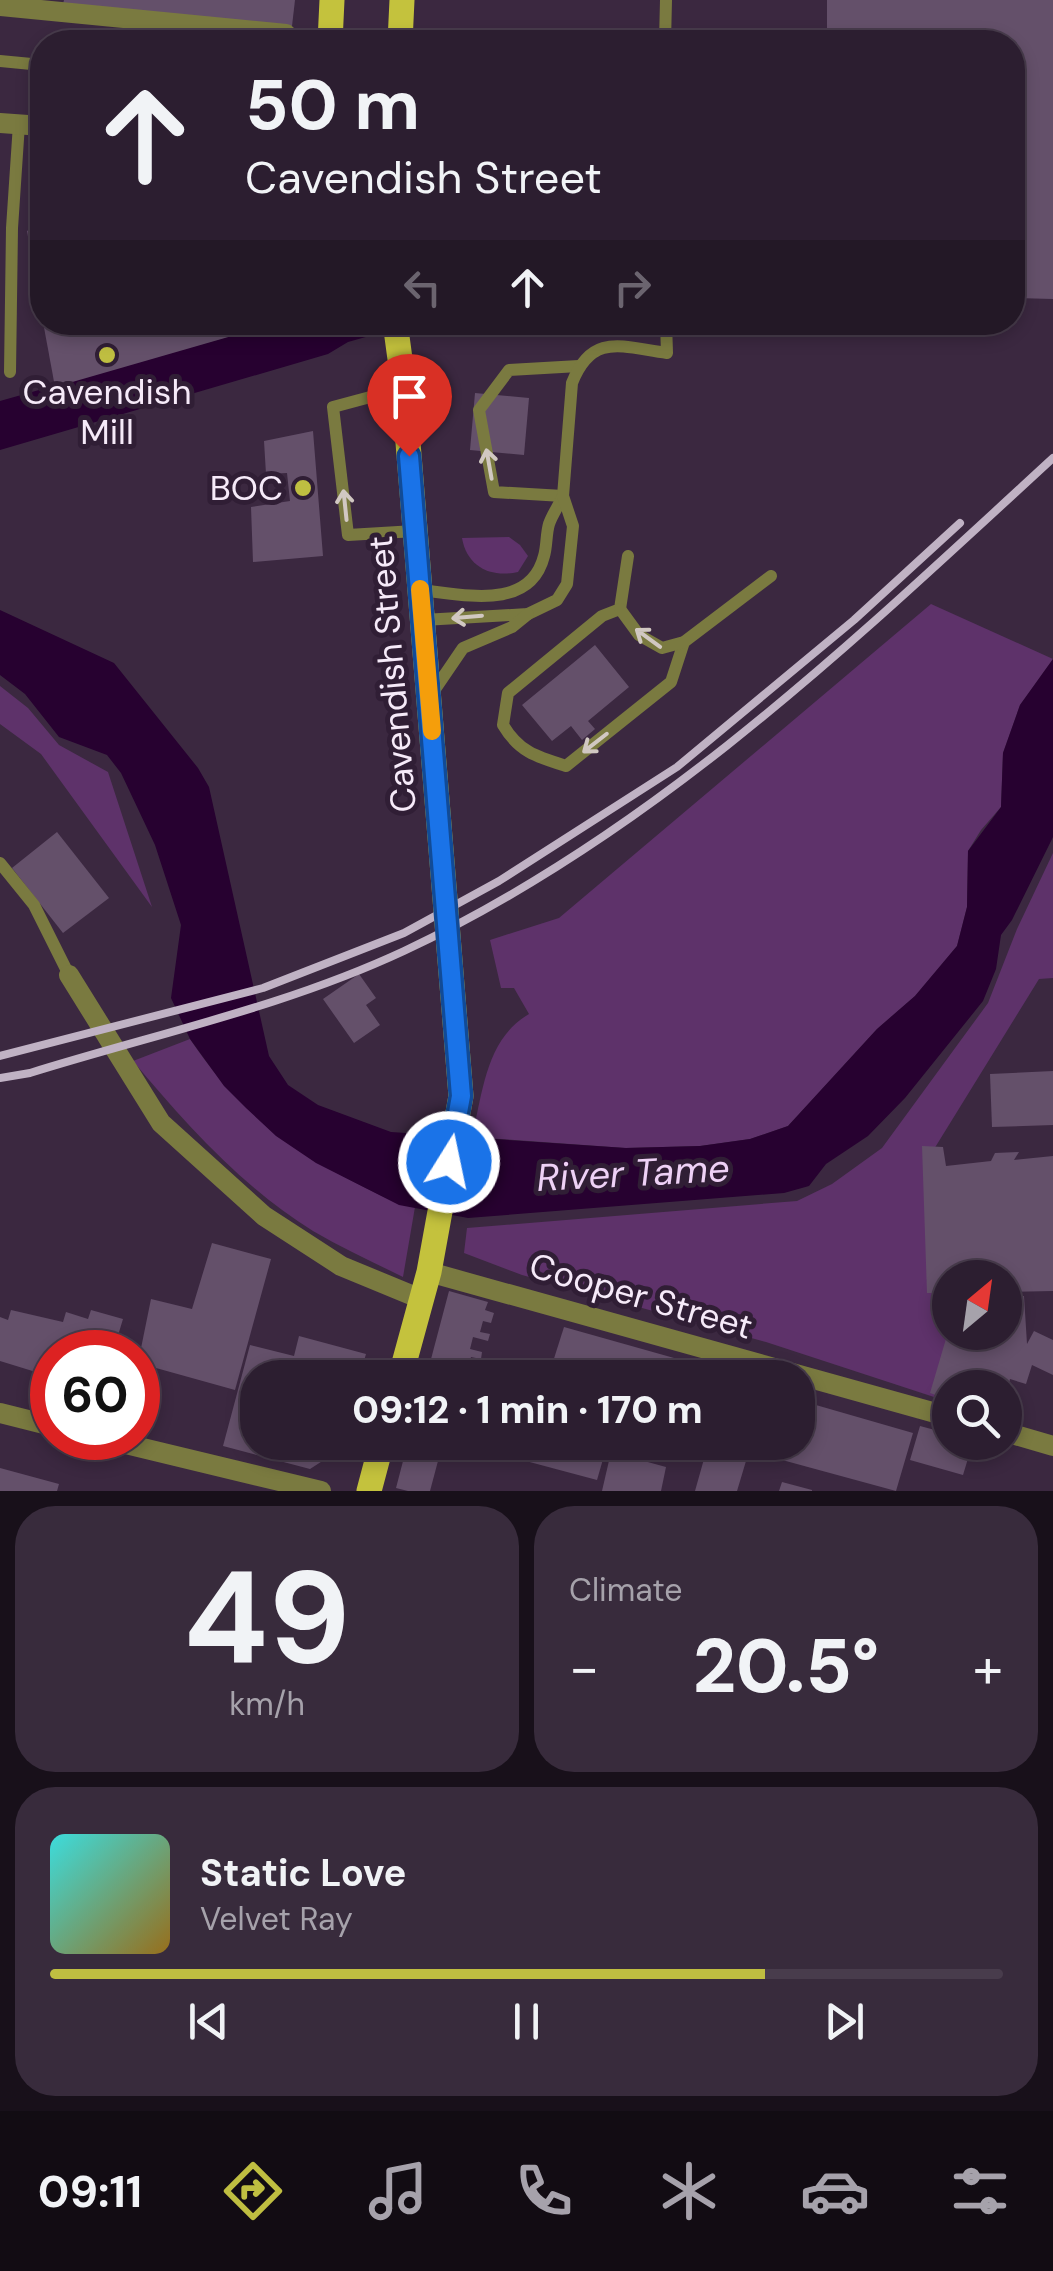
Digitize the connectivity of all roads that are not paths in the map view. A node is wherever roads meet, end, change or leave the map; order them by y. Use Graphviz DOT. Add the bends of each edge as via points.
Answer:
graph roads {
  1 [pos="332,0"];
  2 [pos="402,0"];
  3 [pos="666,0"];
  4 [pos="0,6"];
  5 [pos="245,30"];
  6 [pos="331,30"];
  7 [pos="401,30"];
  8 [pos="666,30"];
  9 [pos="0,61"];
  10 [pos="30,64"];
  11 [pos="9,123"];
  12 [pos="396,335"];
  13 [pos="667,335"];
  14 [pos="578,366"];
  15 [pos="10,372"];
  16 [pos="402,381"];
  17 [pos="563,496"];
  18 [pos="415,532"];
  19 [pos="628,556"];
  20 [pos="771,576"];
  21 [pos="420,590"];
  22 [pos="620,609"];
  23 [pos="528,614"];
  24 [pos="422,620"];
  25 [pos="684,642"];
  26 [pos="429,698"];
  27 [pos="0,864"];
  28 [pos="69,976"];
  29 [pos="429,1272"];
  30 [pos="421,1299"];
  31 [pos="405,1360"];
  32 [pos="932,1412"];
  33 [pos="0,1413"];
  34 [pos="30,1420"];
  35 [pos="1022,1437"];
  36 [pos="1053,1446"];
  37 [pos="160,1452"];
  38 [pos="377,1460"];
  39 [pos="320,1491"];
  40 [pos="369,1491"];
  1 -- 6 [label="main road"];
  2 -- 7 [label="main road"];
  3 -- 8 [label="lane"];
  4 -- 5 [label="street"];
  9 -- 10 [label="lane"];
  11 -- 15 [label="lane"];
  12 -- 16 [label="main road, Cavendish Street"];
  13 -- 14 [label="lane" via="668,353 611,345 590,350"];
  14 -- 17 [label="lane"];
  17 -- 14 [label="lane, one-way" via="494,492 479,410 509,370"];
  16 -- 18 [label="main road, Cavendish Street"];
  18 -- 16 [label="lane, one-way" via="348,535 333,407"];
  17 -- 21 [label="lane" via="530,583 482,597"];
  17 -- 23 [label="lane" via="573,526 567,584 557,600"];
  18 -- 21 [label="main road, Cavendish Street"];
  19 -- 22 [label="lane"];
  20 -- 25 [label="lane"];
  21 -- 24 [label="main road, Cavendish Street"];
  25 -- 22 [label="lane, one-way" via="662,648 647,642"];
  25 -- 22 [label="lane, one-way" via="672,682 566,766 530,755 503,725 508,694 602,616"];
  23 -- 24 [label="lane, one-way"];
  23 -- 26 [label="lane" via="463,648"];
  24 -- 26 [label="main road, Cavendish Street"];
  26 -- 29 [label="main road, Cavendish Street" via="461,1096"];
  27 -- 28 [label="lane" via="34,905"];
  28 -- 30 [label="street" via="161,1122 192,1151 264,1216 341,1266"];
  29 -- 30 [label="main road, Cavendish Street"];
  29 -- 32 [label="street, Cooper Street"];
  30 -- 31 [label="main road, Cavendish Street"];
  33 -- 34 [label="street"];
  35 -- 36 [label="street"];
  37 -- 39 [label="street"];
  38 -- 40 [label="main road"];
}
